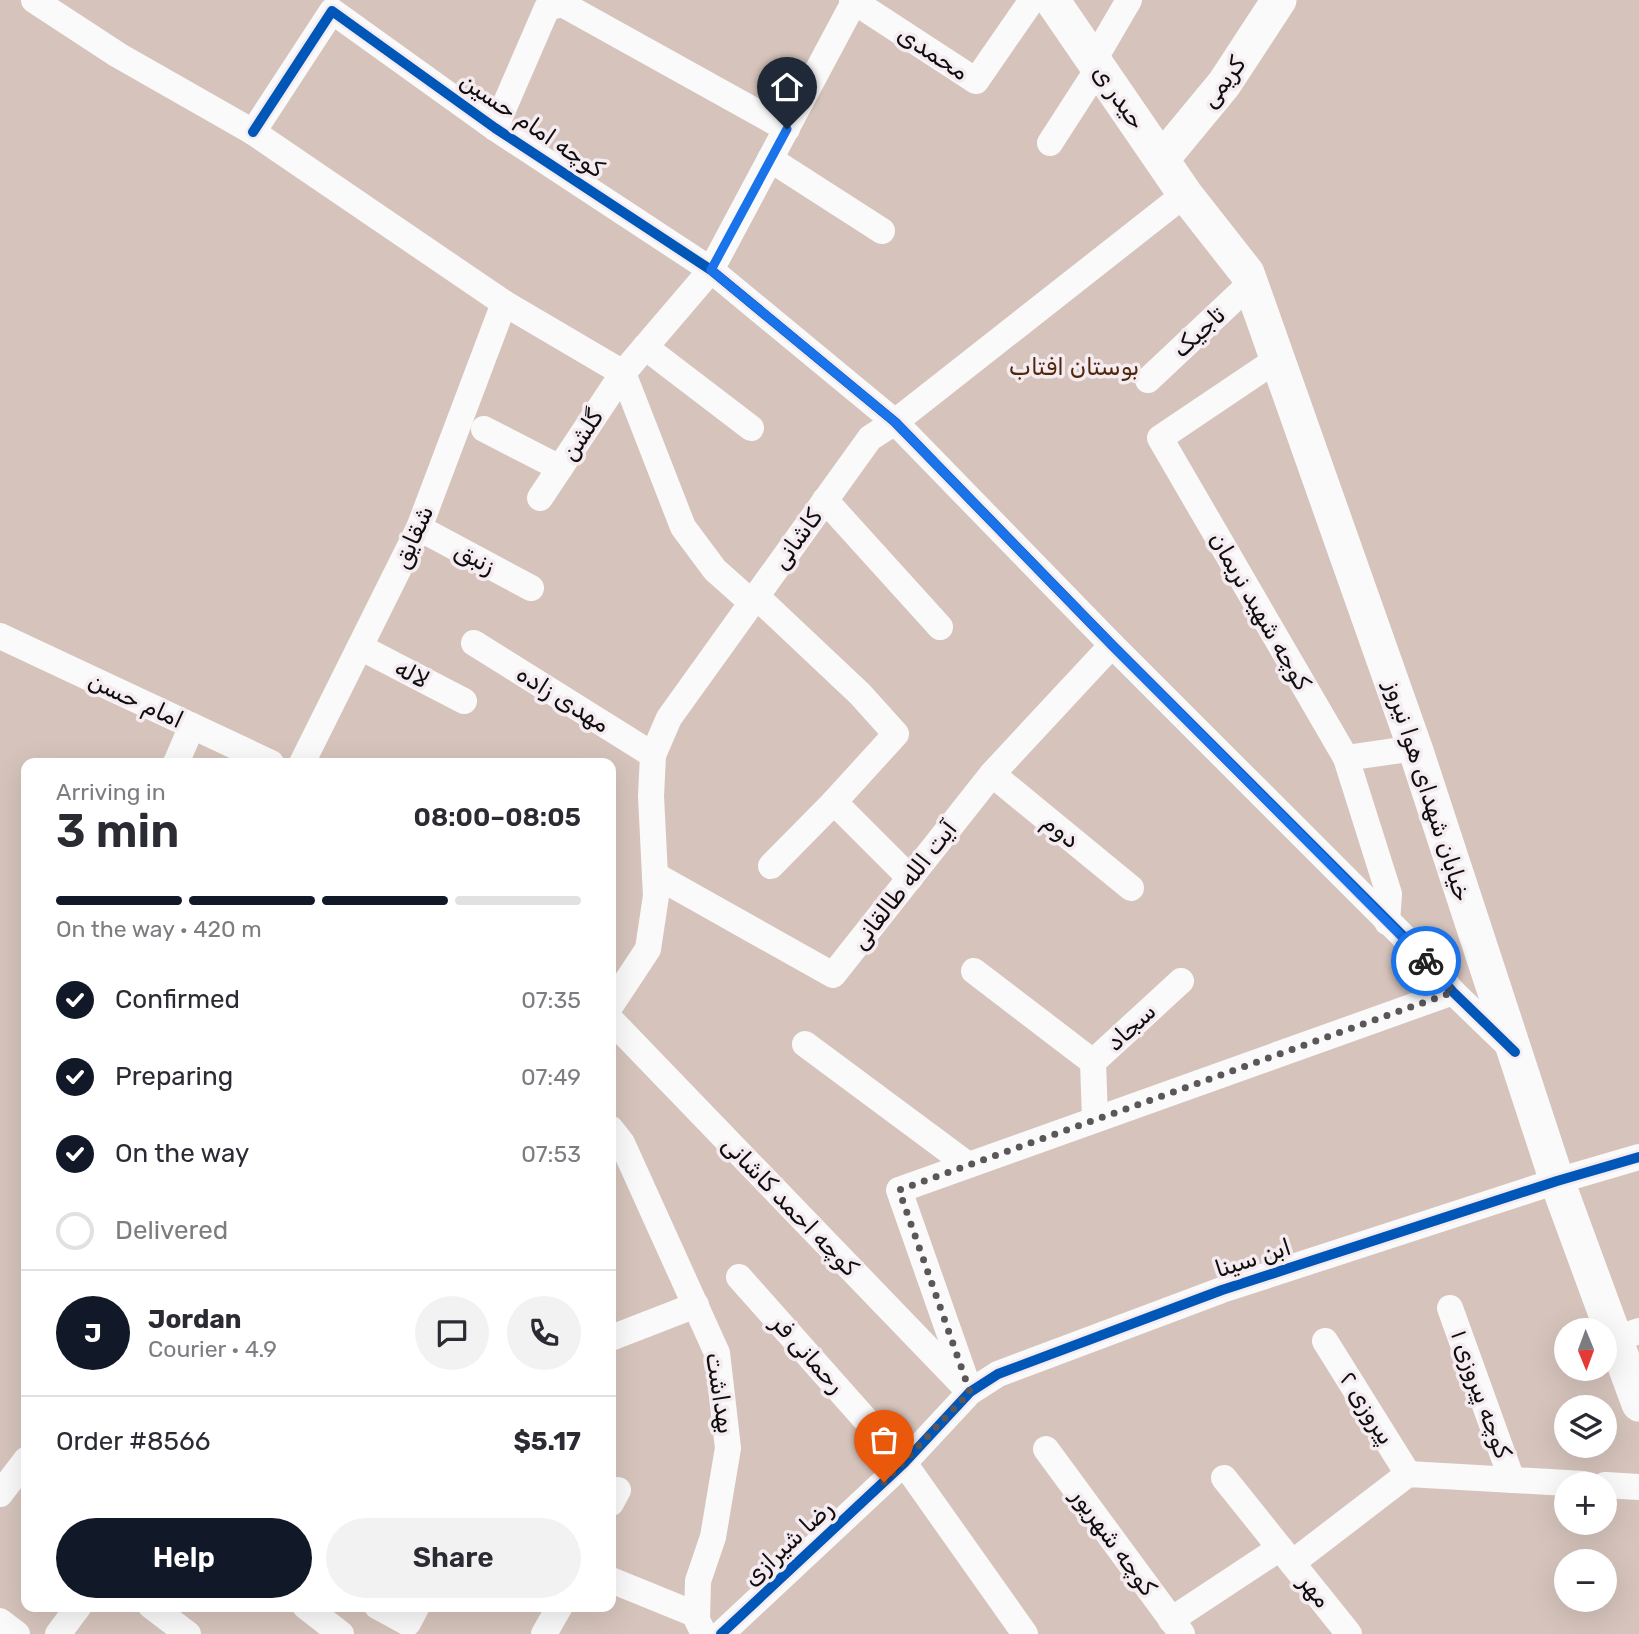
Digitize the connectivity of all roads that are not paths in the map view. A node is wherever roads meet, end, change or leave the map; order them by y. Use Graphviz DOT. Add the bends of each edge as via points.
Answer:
graph roads {
  1 [pos="34,0"];
  2 [pos="1032,0"];
  3 [pos="1052,0"];
  4 [pos="1129,0"];
  5 [pos="1279,0"];
  6 [pos="853,1"];
  7 [pos="559,2"];
  8 [pos="1096,64"];
  9 [pos="495,128"];
  10 [pos="787,129"];
  11 [pos="253,132"];
  12 [pos="1050,143"];
  13 [pos="770,159"];
  14 [pos="1162,159"];
  15 [pos="1185,194"];
  16 [pos="882,231"];
  17 [pos="711,270"];
  18 [pos="1251,284"];
  19 [pos="504,303"];
  20 [pos="646,347"];
  21 [pos="1276,360"];
  22 [pos="622,373"];
  23 [pos="1148,380"];
  24 [pos="895,422"];
  25 [pos="751,428"];
  26 [pos="484,429"];
  27 [pos="560,468"];
  28 [pos="540,498"];
  29 [pos="825,500"];
  30 [pos="419,528"];
  31 [pos="531,588"];
  32 [pos="754,599"];
  33 [pos="940,627"];
  34 [pos="0,636"];
  35 [pos="474,643"];
  36 [pos="1112,645"];
  37 [pos="359,647"];
  38 [pos="464,701"];
  39 [pos="192,726"];
  40 [pos="1415,748"];
  41 [pos="653,755"];
  42 [pos="178,758"];
  43 [pos="260,758"];
  44 [pos="304,758"];
  45 [pos="1346,758"];
  46 [pos="992,774"];
  47 [pos="834,802"];
  48 [pos="771,866"];
  49 [pos="655,875"];
  50 [pos="910,878"];
  51 [pos="1131,888"];
  52 [pos="1387,922"];
  53 [pos="974,971"];
  54 [pos="1181,981"];
  55 [pos="1453,992"];
  56 [pos="616,997"];
  57 [pos="616,1025"];
  58 [pos="805,1044"];
  59 [pos="1515,1052"];
  60 [pos="1093,1062"];
  61 [pos="1096,1119"];
  62 [pos="616,1143"];
  63 [pos="1639,1157"];
  64 [pos="968,1165"];
  65 [pos="1557,1181"];
  66 [pos="739,1277"];
  67 [pos="696,1305"];
  68 [pos="1450,1308"];
  69 [pos="1627,1335"];
  70 [pos="616,1336"];
  71 [pos="1325,1341"];
  72 [pos="970,1392"];
  73 [pos="1639,1404"];
  74 [pos="1046,1449"];
  75 [pos="904,1463"];
  76 [pos="21,1467"];
  77 [pos="1408,1474"];
  78 [pos="1224,1478"];
  79 [pos="1512,1480"];
  80 [pos="1554,1482"];
  81 [pos="1617,1486"];
  82 [pos="1639,1487"];
  83 [pos="0,1494"];
  84 [pos="1286,1556"];
  85 [pos="616,1582"];
  86 [pos="74,1612"];
  87 [pos="159,1612"];
  88 [pos="313,1612"];
  89 [pos="364,1612"];
  90 [pos="388,1612"];
  91 [pos="414,1612"];
  92 [pos="557,1612"];
  93 [pos="0,1621"];
  94 [pos="701,1625"];
  95 [pos="1176,1627"];
  96 [pos="17,1634"];
  97 [pos="58,1634"];
  98 [pos="188,1634"];
  99 [pos="341,1634"];
  100 [pos="350,1634"];
  101 [pos="544,1634"];
  102 [pos="722,1634"];
  103 [pos="1025,1634"];
  104 [pos="1349,1634"];
  1 -- 11 [label="street" via="118,55"];
  2 -- 6 [label="street, محمدی" via="976,81"];
  3 -- 8 [label="main road, حیدر ی"];
  4 -- 8 [label="street"];
  5 -- 14 [label="main road, کریمی" via="1224,85"];
  6 -- 10 [label="street, گلشن"];
  7 -- 9 [label="street" via="547,8"];
  7 -- 10 [label="street"];
  8 -- 12 [label="street"];
  8 -- 14 [label="main road, حیدر ی"];
  9 -- 11 [label="street, کوچه امام حسین" via="332,11"];
  9 -- 17 [label="street, کوچه امام حسین"];
  10 -- 13 [label="street, گلشن"];
  11 -- 19 [label="street"];
  13 -- 16 [label="street"];
  13 -- 17 [label="street, گلشن"];
  14 -- 15 [label="main road, حیدر ی"];
  15 -- 18 [label="main road, خیابان شهدای هوا نیروز"];
  15 -- 24 [label="street, کاشانی"];
  17 -- 20 [label="street, گلشن"];
  17 -- 24 [label="street"];
  18 -- 21 [label="main road, خیابان شهدای هوا نیروز"];
  18 -- 23 [label="street, تاجیک"];
  19 -- 22 [label="street"];
  19 -- 30 [label="street, شقایق"];
  20 -- 22 [label="street, گلشن"];
  20 -- 25 [label="street"];
  21 -- 40 [label="main road, خیابان شهدای هوا نیروز"];
  21 -- 45 [label="street, کوچه شهید نریمان" via="1160,438"];
  22 -- 27 [label="street, گلشن"];
  22 -- 32 [label="street" via="683,527 715,570"];
  24 -- 29 [label="street, کاشانی" via="870,438"];
  24 -- 36 [label="street"];
  26 -- 27 [label="street"];
  27 -- 28 [label="street, گلشن"];
  29 -- 32 [label="street, کاشانی"];
  29 -- 33 [label="street"];
  30 -- 31 [label="street, زنبق"];
  30 -- 37 [label="street, شقایق"];
  32 -- 41 [label="street, کاشانی" via="668,718"];
  32 -- 47 [label="street" via="860,694 896,734"];
  34 -- 39 [label="street, امام حسن"];
  35 -- 41 [label="street, مهدی زاده"];
  36 -- 46 [label="street, آیت الله طالقانی"];
  36 -- 52 [label="street"];
  37 -- 38 [label="street, لاله"];
  37 -- 44 [label="street, شقایق"];
  39 -- 42 [label="street"];
  39 -- 43 [label="street, امام حسن"];
  40 -- 45 [label="street"];
  40 -- 59 [label="main road, خیابان شهدای هوا نیروز"];
  41 -- 49 [label="street, کاشانی"];
  45 -- 52 [label="street, کوچه شهید نریمان" via="1389,894"];
  46 -- 50 [label="street, آیت الله طالقانی"];
  46 -- 51 [label="street, دوم"];
  47 -- 48 [label="street"];
  47 -- 50 [label="street"];
  49 -- 50 [label="street, آیت الله طالقانی" via="833,975"];
  49 -- 56 [label="street, کاشانی" via="648,949"];
  52 -- 55 [label="street"];
  53 -- 60 [label="street"];
  54 -- 60 [label="street, سجاد"];
  55 -- 59 [label="street"];
  55 -- 61 [label="street"];
  57 -- 72 [label="street, کوچه احمد کاشانی"];
  58 -- 64 [label="street"];
  59 -- 65 [label="main road, خیابان شهدای هوا نیروز"];
  60 -- 61 [label="street, سجاد"];
  61 -- 64 [label="street"];
  62 -- 67 [label="street, بهداشت"];
  63 -- 65 [label="street, ابن سینا"];
  64 -- 72 [label="street" via="899,1190"];
  65 -- 69 [label="main road, خیابان شهدای هوا نیروز"];
  65 -- 72 [label="street, ابن سینا" via="1222,1290 998,1374"];
  66 -- 75 [label="street, رحمانی فر"];
  67 -- 70 [label="street"];
  67 -- 94 [label="street, بهداشت" via="717,1353 728,1448 713,1537 698,1581"];
  68 -- 79 [label="street, کوچه پیروزی ۱"];
  69 -- 73 [label="main road, خیابان شهدای هوا نیروز"];
  71 -- 77 [label="street, پیروزی ۲"];
  72 -- 75 [label="street, رضا شیرازی"];
  74 -- 95 [label="street, کوچه شهریور"];
  75 -- 102 [label="street, رضا شیرازی"];
  75 -- 103 [label="street, رحمانی فر"];
  76 -- 83 [label="street"];
  77 -- 79 [label="street"];
  77 -- 84 [label="street"];
  78 -- 84 [label="street, مهر"];
  79 -- 80 [label="street"];
  81 -- 82 [label="street"];
  84 -- 95 [label="street"];
  84 -- 104 [label="street, مهر"];
  85 -- 94 [label="street"];
  86 -- 97 [label="street"];
  87 -- 98 [label="street"];
  88 -- 99 [label="street"];
  89 -- 100 [label="street"];
  90 -- 91 [label="street" via="408,1623"];
  92 -- 101 [label="street"];
  93 -- 96 [label="street"];
}
